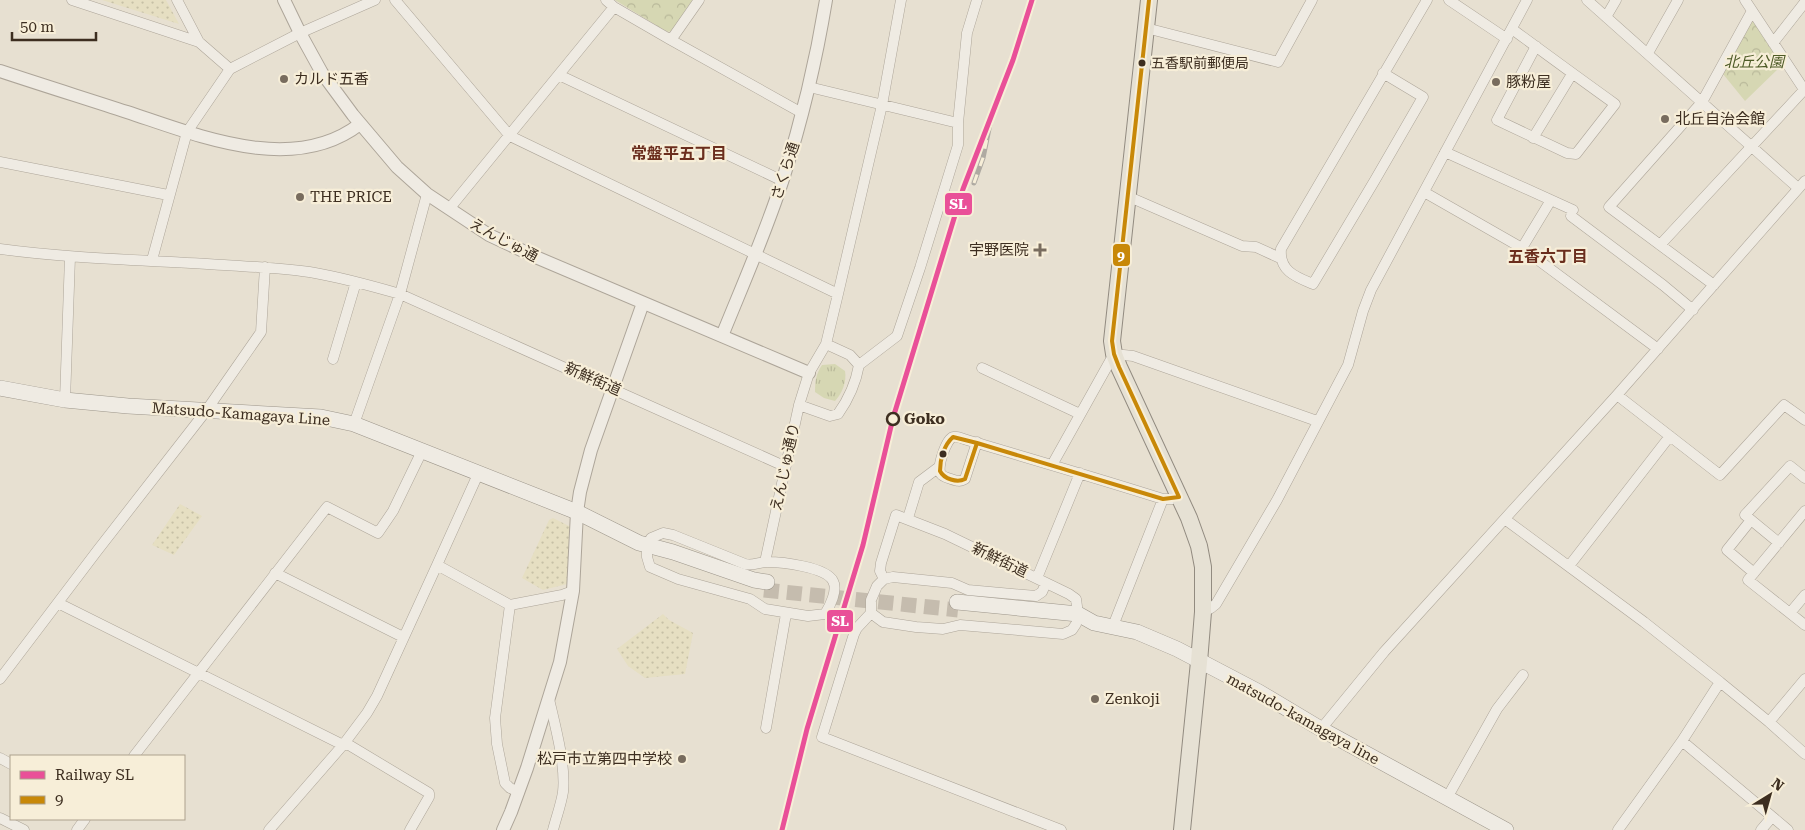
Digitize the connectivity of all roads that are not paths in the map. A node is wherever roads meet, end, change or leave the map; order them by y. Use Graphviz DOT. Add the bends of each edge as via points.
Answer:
graph roads {
  1 [pos="72,0"];
  2 [pos="177,0"];
  3 [pos="284,0"];
  4 [pos="375,0"];
  5 [pos="395,0"];
  6 [pos="699,0"];
  7 [pos="826,0"];
  8 [pos="901,0"];
  9 [pos="977,0"];
  10 [pos="1149,0"];
  11 [pos="1312,0"];
  12 [pos="1427,0"];
  13 [pos="1449,0"];
  14 [pos="1527,0"];
  15 [pos="1587,0"];
  16 [pos="1616,0"];
  17 [pos="1678,0"];
  18 [pos="1745,0"];
  19 [pos="1805,2"];
  20 [pos="610,3"];
  21 [pos="1752,11"];
  22 [pos="1606,17"];
  23 [pos="1146,28"];
  24 [pos="1512,29"];
  25 [pos="300,33"];
  26 [pos="1507,39"];
  27 [pos="670,40"];
  28 [pos="199,42"];
  29 [pos="1773,43"];
  30 [pos="1536,46"];
  31 [pos="1648,53"];
  32 [pos="230,70"];
  33 [pos="0,71"];
  34 [pos="1384,73"];
  35 [pos="560,74"];
  36 [pos="1572,74"];
  37 [pos="809,87"];
  38 [pos="1805,90"];
  39 [pos="1702,102"];
  40 [pos="882,105"];
  41 [pos="802,113"];
  42 [pos="958,123"];
  43 [pos="360,124"];
  44 [pos="187,132"];
  45 [pos="510,136"];
  46 [pos="1533,138"];
  47 [pos="1751,146"];
  48 [pos="1445,152"];
  49 [pos="0,162"];
  50 [pos="782,181"];
  51 [pos="1802,185"];
  52 [pos="1424,192"];
  53 [pos="427,194"];
  54 [pos="168,195"];
  55 [pos="1127,196"];
  56 [pos="1551,200"];
  57 [pos="449,209"];
  58 [pos="1660,245"];
  59 [pos="1522,248"];
  60 [pos="0,249"];
  61 [pos="756,254"];
  62 [pos="70,257"];
  63 [pos="1280,258"];
  64 [pos="152,260"];
  65 [pos="265,267"];
  66 [pos="356,282"];
  67 [pos="1714,285"];
  68 [pos="400,294"];
  69 [pos="838,294"];
  70 [pos="643,303"];
  71 [pos="1693,310"];
  72 [pos="722,336"];
  73 [pos="826,344"];
  74 [pos="1658,349"];
  75 [pos="1114,354"];
  76 [pos="333,359"];
  77 [pos="859,365"];
  78 [pos="982,368"];
  79 [pos="808,373"];
  80 [pos="0,388"];
  81 [pos="614,389"];
  82 [pos="1618,395"];
  83 [pos="65,400"];
  84 [pos="799,405"];
  85 [pos="206,411"];
  86 [pos="1080,414"];
  87 [pos="1805,420"];
  88 [pos="1317,421"];
  89 [pos="354,424"];
  90 [pos="1670,436"];
  91 [pos="976,442"];
  92 [pos="422,451"];
  93 [pos="1052,465"];
  94 [pos="784,466"];
  95 [pos="939,467"];
  96 [pos="479,472"];
  97 [pos="1080,473"];
  98 [pos="1805,478"];
  99 [pos="1171,498"];
  100 [pos="1805,511"];
  101 [pos="577,512"];
  102 [pos="908,518"];
  103 [pos="1506,520"];
  104 [pos="1751,520"];
  105 [pos="1779,543"];
  106 [pos="645,546"];
  107 [pos="764,562"];
  108 [pos="437,566"];
  109 [pos="1568,566"];
  110 [pos="275,573"];
  111 [pos="1754,573"];
  112 [pos="884,579"];
  113 [pos="1042,580"];
  114 [pos="766,586"];
  115 [pos="573,591"];
  116 [pos="1805,595"];
  117 [pos="58,603"];
  118 [pos="510,605"];
  119 [pos="958,606"];
  120 [pos="1203,612"];
  121 [pos="871,613"];
  122 [pos="1790,613"];
  123 [pos="786,614"];
  124 [pos="1072,619"];
  125 [pos="1805,625"];
  126 [pos="1113,626"];
  127 [pos="403,637"];
  128 [pos="1199,662"];
  129 [pos="199,672"];
  130 [pos="1523,675"];
  131 [pos="0,679"];
  132 [pos="1805,679"];
  133 [pos="1720,682"];
  134 [pos="549,698"];
  135 [pos="1769,722"];
  136 [pos="766,728"];
  137 [pos="1321,729"];
  138 [pos="1682,741"];
  139 [pos="343,745"];
  140 [pos="1805,754"];
  141 [pos="135,755"];
  142 [pos="518,792"];
  143 [pos="1447,798"];
  144 [pos="1772,817"];
  145 [pos="0,818"];
  146 [pos="1623,828"];
  147 [pos="24,830"];
  148 [pos="269,830"];
  149 [pos="410,830"];
  150 [pos="503,830"];
  151 [pos="553,830"];
  152 [pos="1061,830"];
  153 [pos="1182,830"];
  154 [pos="1506,830"];
  155 [pos="1761,830"];
  156 [pos="1788,830"];
  1 -- 28 [label="street"];
  2 -- 28 [label="street"];
  3 -- 25 [label="street, えんじゅ通"];
  4 -- 25 [label="street"];
  5 -- 45 [label="street"];
  6 -- 27 [label="street"];
  7 -- 37 [label="street, さくら通"];
  8 -- 40 [label="street, えんじゅ通り"];
  9 -- 42 [label="street" via="967,33"];
  10 -- 23 [label="main road"];
  11 -- 23 [label="street" via="1278,62"];
  12 -- 34 [label="street"];
  13 -- 26 [label="street"];
  14 -- 24 [label="street"];
  15 -- 22 [label="street"];
  16 -- 22 [label="street"];
  17 -- 31 [label="street"];
  18 -- 21 [label="street"];
  19 -- 29 [label="street"];
  20 -- 27 [label="street"];
  20 -- 35 [label="street"];
  21 -- 29 [label="street"];
  21 -- 39 [label="street"];
  22 -- 31 [label="street"];
  23 -- 55 [label="main road"];
  24 -- 26 [label="street"];
  24 -- 30 [label="street"];
  25 -- 32 [label="street"];
  25 -- 43 [label="street, えんじゅ通" via="322,73"];
  26 -- 48 [label="street"];
  27 -- 41 [label="street"];
  28 -- 32 [label="street"];
  29 -- 38 [label="street"];
  30 -- 36 [label="street"];
  30 -- 46 [label="street" via="1497,120"];
  31 -- 39 [label="street"];
  32 -- 44 [label="street"];
  33 -- 44 [label="street"];
  34 -- 63 [label="street" via="1281,249"];
  34 -- 63 [label="street" via="1423,97 1420,104 1313,284 1286,270"];
  35 -- 45 [label="street"];
  35 -- 50 [label="street"];
  36 -- 46 [label="street"];
  36 -- 46 [label="street" via="1615,104 1576,154"];
  37 -- 40 [label="street"];
  37 -- 41 [label="street, さくら通"];
  38 -- 47 [label="street"];
  39 -- 47 [label="street"];
  39 -- 58 [label="street" via="1609,207"];
  40 -- 42 [label="street"];
  40 -- 69 [label="street, えんじゅ通り"];
  41 -- 50 [label="street, さくら通"];
  42 -- 77 [label="street" via="958,146 897,336"];
  43 -- 44 [label="street" via="349,133 306,148 272,150 231,145"];
  43 -- 53 [label="street, えんじゅ通" via="397,167"];
  44 -- 54 [label="street"];
  45 -- 57 [label="street"];
  45 -- 61 [label="street"];
  47 -- 51 [label="street"];
  47 -- 58 [label="street"];
  48 -- 52 [label="street"];
  48 -- 56 [label="street"];
  49 -- 54 [label="street"];
  50 -- 61 [label="street, さくら通"];
  51 -- 67 [label="street"];
  52 -- 59 [label="street"];
  52 -- 88 [label="street" via="1371,290 1348,365"];
  53 -- 57 [label="street, えんじゅ通"];
  53 -- 68 [label="street"];
  54 -- 64 [label="street"];
  55 -- 63 [label="street" via="1242,246 1256,247"];
  55 -- 75 [label="main road" via="1113,329"];
  56 -- 59 [label="street"];
  56 -- 71 [label="street" via="1572,213"];
  57 -- 70 [label="street, えんじゅ通" via="505,243"];
  58 -- 67 [label="street"];
  59 -- 74 [label="street"];
  60 -- 62 [label="street, 新鮮街道"];
  61 -- 69 [label="street"];
  61 -- 72 [label="street, さくら通"];
  62 -- 64 [label="street, 新鮮街道"];
  62 -- 83 [label="street"];
  64 -- 65 [label="street, 新鮮街道"];
  65 -- 66 [label="street, 新鮮街道"];
  65 -- 85 [label="street" via="262,332"];
  66 -- 68 [label="street, 新鮮街道"];
  66 -- 76 [label="street"];
  67 -- 71 [label="street"];
  68 -- 81 [label="street, 新鮮街道"];
  68 -- 89 [label="street"];
  69 -- 73 [label="street, えんじゅ通り"];
  70 -- 72 [label="street, えんじゅ通"];
  70 -- 81 [label="street"];
  71 -- 74 [label="street"];
  72 -- 79 [label="street, えんじゅ通"];
  73 -- 77 [label="street" via="850,355"];
  73 -- 79 [label="street, えんじゅ通り"];
  74 -- 82 [label="street"];
  75 -- 86 [label="street"];
  75 -- 88 [label="street" via="1133,356"];
  75 -- 99 [label="main road"];
  77 -- 84 [label="street" via="858,374 838,414 830,416"];
  78 -- 86 [label="street"];
  79 -- 84 [label="street, えんじゅ通り"];
  80 -- 83 [label="main road, Matsudo-Kamagaya Line"];
  81 -- 94 [label="street, 新鮮街道"];
  81 -- 101 [label="street" via="591,450"];
  82 -- 90 [label="street"];
  82 -- 103 [label="street"];
  83 -- 85 [label="main road, Matsudo-Kamagaya Line"];
  84 -- 94 [label="street, えんじゅ通り"];
  85 -- 89 [label="main road, Matsudo-Kamagaya Line" via="321,418"];
  85 -- 117 [label="street"];
  86 -- 93 [label="street"];
  87 -- 90 [label="street" via="1784,405 1720,475"];
  88 -- 120 [label="street" via="1277,500 1216,604"];
  89 -- 92 [label="main road, Matsudo-Kamagaya Line"];
  90 -- 109 [label="street"];
  91 -- 93 [label="street"];
  91 -- 95 [label="street" via="953,437 946,444"];
  91 -- 95 [label="street" via="963,481 942,476"];
  92 -- 96 [label="main road, Matsudo-Kamagaya Line"];
  92 -- 110 [label="street" via="393,512 378,533 327,507"];
  93 -- 97 [label="street"];
  94 -- 107 [label="street, えんじゅ通り"];
  95 -- 102 [label="street" via="919,482"];
  96 -- 101 [label="main road, Matsudo-Kamagaya Line"];
  96 -- 108 [label="street"];
  97 -- 99 [label="street"];
  97 -- 113 [label="street"];
  98 -- 104 [label="street" via="1790,466 1745,515"];
  99 -- 120 [label="main road" via="1199,546 1203,567"];
  99 -- 126 [label="street"];
  100 -- 105 [label="street"];
  101 -- 106 [label="main road, Matsudo-Kamagaya Line"];
  101 -- 115 [label="street"];
  102 -- 112 [label="street" via="896,515 881,563"];
  102 -- 113 [label="street, 新鮮街道"];
  103 -- 109 [label="street"];
  103 -- 137 [label="street" via="1384,652"];
  104 -- 105 [label="street"];
  104 -- 111 [label="street" via="1727,550"];
  105 -- 111 [label="street"];
  106 -- 107 [label="street" via="651,538 663,533 745,564"];
  106 -- 114 [label="main road, Matsudo-Kamagaya Line" via="676,564"];
  106 -- 123 [label="street" via="650,567"];
  107 -- 123 [label="street" via="815,569 833,581 835,588 825,614"];
  108 -- 118 [label="street"];
  108 -- 127 [label="street"];
  109 -- 133 [label="street"];
  110 -- 127 [label="street"];
  110 -- 129 [label="street"];
  111 -- 122 [label="street" via="1748,580"];
  112 -- 113 [label="street" via="952,583 968,590 1036,596 1042,592"];
  112 -- 121 [label="street" via="871,600"];
  113 -- 124 [label="street, 新鮮街道" via="1076,599"];
  115 -- 118 [label="street"];
  115 -- 134 [label="street" via="560,662"];
  116 -- 122 [label="street"];
  117 -- 129 [label="street"];
  117 -- 131 [label="street"];
  118 -- 142 [label="street" via="495,718 505,783"];
  119 -- 124 [label="main road"];
  120 -- 128 [label="main road"];
  121 -- 124 [label="street" via="890,624 943,629 960,625 1063,634 1072,630"];
  121 -- 152 [label="street" via="854,634 822,737"];
  122 -- 125 [label="street"];
  123 -- 136 [label="street"];
  124 -- 126 [label="main road, matsudo-kamagaya line"];
  126 -- 128 [label="main road, matsudo-kamagaya line" via="1158,640"];
  127 -- 139 [label="street" via="377,696"];
  128 -- 137 [label="main road, matsudo-kamagaya line" via="1259,692"];
  128 -- 153 [label="main road"];
  129 -- 139 [label="street"];
  129 -- 141 [label="street"];
  130 -- 143 [label="street" via="1496,709"];
  132 -- 135 [label="street"];
  133 -- 135 [label="street"];
  133 -- 138 [label="street"];
  134 -- 142 [label="street"];
  134 -- 151 [label="street" via="558,737 563,784"];
  135 -- 140 [label="street"];
  137 -- 143 [label="main road, matsudo-kamagaya line"];
  138 -- 144 [label="street"];
  138 -- 146 [label="street"];
  139 -- 148 [label="street"];
  139 -- 149 [label="street" via="349,745 429,793"];
  142 -- 150 [label="street"];
  143 -- 154 [label="main road, matsudo-kamagaya line"];
  144 -- 155 [label="street"];
  144 -- 156 [label="street"];
  145 -- 147 [label="street"];
}
